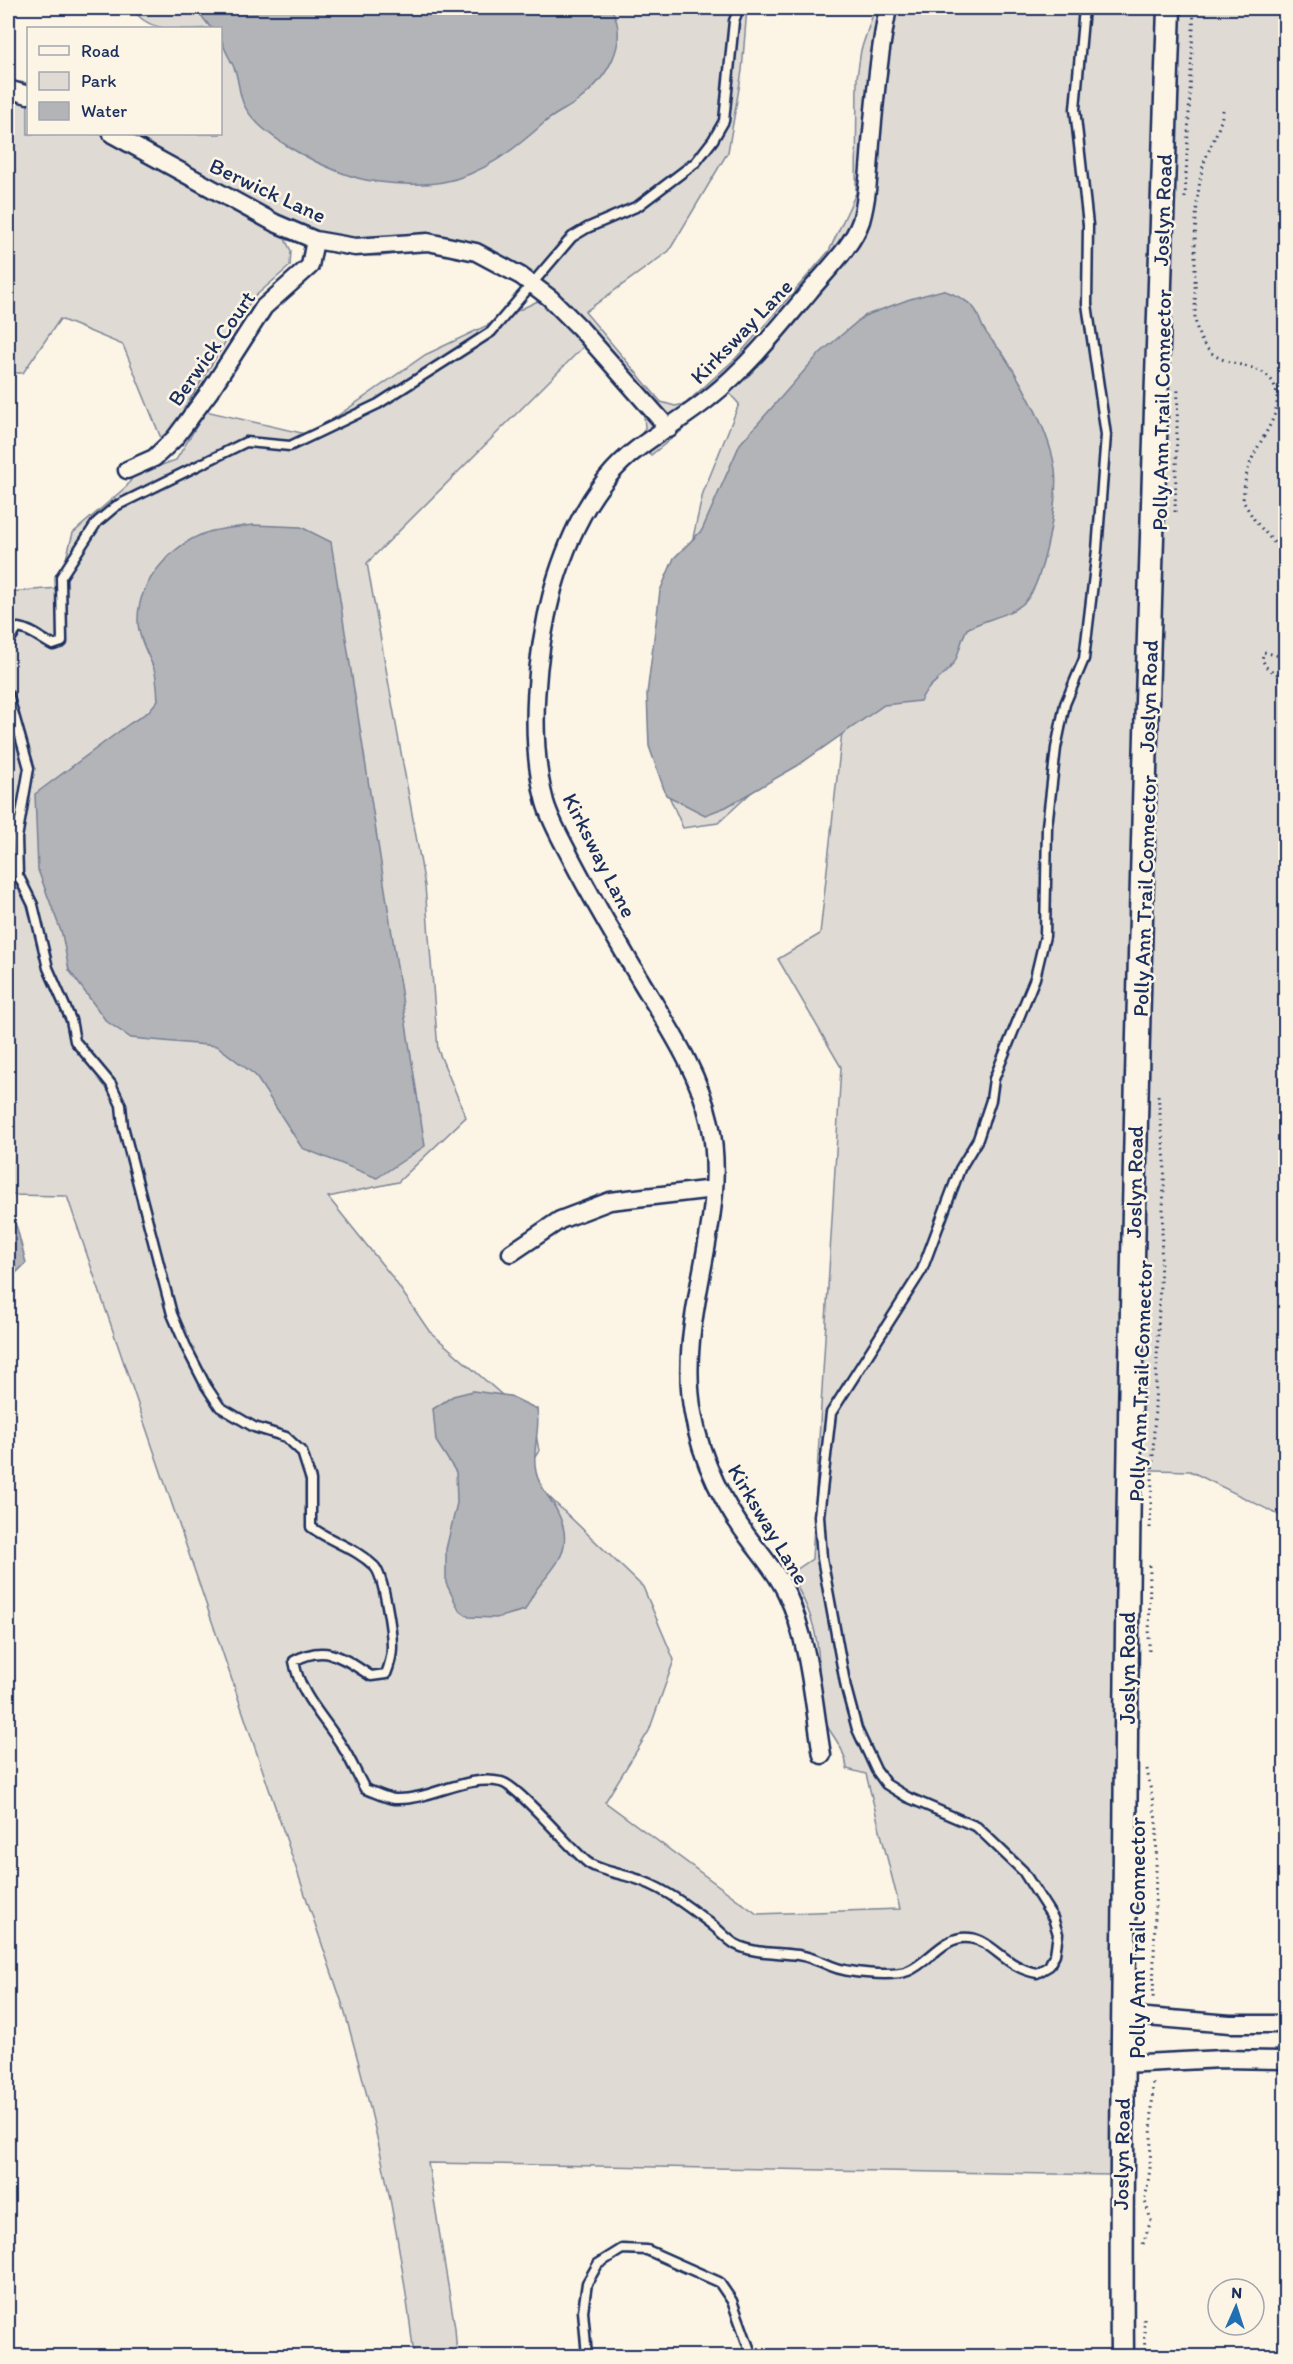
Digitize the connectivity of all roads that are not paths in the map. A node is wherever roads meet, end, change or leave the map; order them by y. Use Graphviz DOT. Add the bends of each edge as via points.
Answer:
graph roads {
  1 [pos="739,8"];
  2 [pos="888,8"];
  3 [pos="1084,8"];
  4 [pos="1169,8"];
  5 [pos="8,88"];
  6 [pos="27,95"];
  7 [pos="114,135"];
  8 [pos="315,240"];
  9 [pos="532,285"];
  10 [pos="669,429"];
  11 [pos="127,470"];
  12 [pos="8,642"];
  13 [pos="8,694"];
  14 [pos="714,1190"];
  15 [pos="511,1253"];
  16 [pos="822,1755"];
  17 [pos="1123,2015"];
  18 [pos="1286,2024"];
  19 [pos="1286,2060"];
  20 [pos="1123,2064"];
  21 [pos="8,2349"];
  22 [pos="8,2356"];
  23 [pos="587,2356"];
  24 [pos="752,2356"];
  25 [pos="1122,2356"];
  1 -- 9 [label="lane" via="734,21 724,121 713,140 696,162 638,206 572,237"];
  2 -- 10 [label="street, Kirksway Lane" via="860,223 836,259 769,340 712,396"];
  3 -- 13 [label="lane" via="1075,109 1088,225 1087,304 1106,435 1100,527 1084,659 1065,704 1056,748 1047,826 1044,936 1035,978 994,1079 978,1139 960,1169 922,1270 831,1413 819,1516 822,1558 846,1688 857,1729 876,1770 886,1784 907,1797 977,1827 1023,1871 1053,1918 1058,1934 1049,1966 1037,1973 1022,1971 971,1938 946,1944 908,1971 889,1974 763,1952 734,1943 690,1908 644,1881 589,1864 513,1786 500,1781 481,1782 393,1799 364,1789 344,1748 315,1712 297,1680 294,1661 310,1652 322,1652 342,1658 371,1676 386,1674 392,1645 381,1580 376,1567 311,1527 311,1480 302,1452 286,1437 254,1427 220,1407 172,1314 123,1126 121,1105 111,1084 75,1041 71,1020 48,968 33,905 18,875 17,838 29,768"];
  4 -- 17 [label="street, Joslyn Road" via="1136,1089"];
  5 -- 6 [label="street"];
  7 -- 8 [label="street, Berwick Lane" via="275,223"];
  8 -- 9 [label="street, Berwick Lane" via="355,247 428,242 476,252"];
  8 -- 11 [label="street, Berwick Court" via="310,266 264,307 175,438 154,458"];
  9 -- 10 [label="street, Berwick Lane" via="579,327"];
  9 -- 12 [label="lane" via="491,332 361,413 290,446 246,442 116,506 97,522 62,577 62,642 53,645 31,629 18,628"];
  10 -- 14 [label="street, Kirksway Lane" via="636,449 605,479 572,534 553,591 538,672 537,757 546,805 565,846 691,1065 710,1123"];
  14 -- 15 [label="street" via="610,1201 560,1220"];
  14 -- 16 [label="street, Kirksway Lane" via="694,1306 689,1369 693,1415 708,1467 753,1544 774,1568 803,1631"];
  17 -- 18 [label="street" via="1230,2024"];
  17 -- 20 [label="street, Joslyn Road"];
  19 -- 20 [label="street"];
  20 -- 25 [label="street, Joslyn Road"];
  21 -- 22 [label="lane"];
  23 -- 24 [label="lane" via="583,2311 587,2283 598,2264 622,2249 647,2250 719,2282 732,2301"];
}
